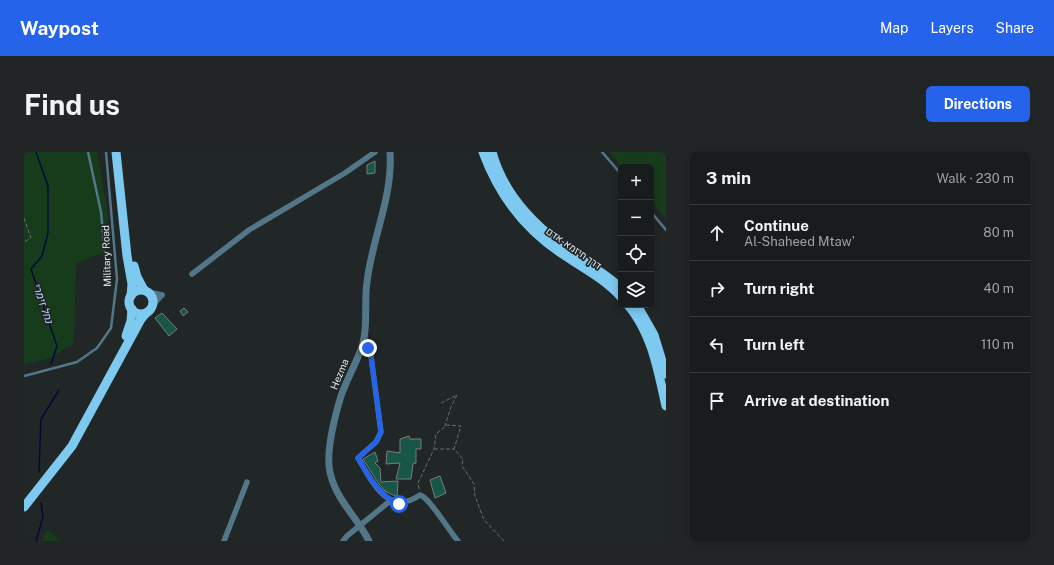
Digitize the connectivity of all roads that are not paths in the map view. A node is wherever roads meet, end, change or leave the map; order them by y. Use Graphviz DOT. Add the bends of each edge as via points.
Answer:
graph roads {
  1 [pos="88,152"];
  2 [pos="106,152"];
  3 [pos="116,152"];
  4 [pos="121,152"];
  5 [pos="375,152"];
  6 [pos="390,152"];
  7 [pos="483,152"];
  8 [pos="492,152"];
  9 [pos="602,152"];
  10 [pos="618,171"];
  11 [pos="654,216"];
  12 [pos="666,230"];
  13 [pos="192,274"];
  14 [pos="107,275"];
  15 [pos="618,286"];
  16 [pos="146,291"];
  17 [pos="618,294"];
  18 [pos="131,296"];
  19 [pos="630,308"];
  20 [pos="639,308"];
  21 [pos="132,309"];
  22 [pos="149,309"];
  23 [pos="363,341"];
  24 [pos="666,374"];
  25 [pos="111,375"];
  26 [pos="24,376"];
  27 [pos="666,406"];
  28 [pos="247,482"];
  29 [pos="390,500"];
  30 [pos="24,507"];
  31 [pos="360,527"];
  32 [pos="224,541"];
  33 [pos="343,541"];
  34 [pos="369,541"];
  35 [pos="458,541"];
  1 -- 14 [label="lane" via="101,212"];
  2 -- 26 [label="lane, Military Road" via="117,279 112,328 97,348 77,362"];
  3 -- 18 [label="main road" via="132,284"];
  4 -- 16 [label="main road" via="135,269"];
  5 -- 13 [label="street" via="345,173 249,230"];
  6 -- 23 [label="street, Hezma" via="386,204 366,283"];
  7 -- 17 [label="main road, דרך חיזמא-אדם" via="492,176 513,209 531,230"];
  8 -- 15 [label="main road, דרך חיזמא-אדם" via="506,187 537,225"];
  9 -- 10 [label="lane"];
  11 -- 12 [label="lane"];
  16 -- 18 [label="main road" via="137,291"];
  16 -- 22 [label="main road" via="152,298"];
  18 -- 21 [label="main road"];
  19 -- 27 [label="main road" via="642,324 654,354"];
  20 -- 24 [label="main road" via="654,335"];
  21 -- 22 [label="main road" via="138,313"];
  21 -- 25 [label="main road" via="129,329"];
  22 -- 25 [label="main road"];
  23 -- 29 [label="street" via="371,356 381,432 376,442 358,458 366,472"];
  23 -- 31 [label="street, Hezma" via="341,395 329,460 330,476"];
  25 -- 30 [label="main road" via="72,446"];
  28 -- 32 [label="street"];
  29 -- 31 [label="street"];
  29 -- 35 [label="street" via="399,504 412,501 420,495 424,496"];
  31 -- 33 [label="street"];
  31 -- 34 [label="street, Hezma"];
}
